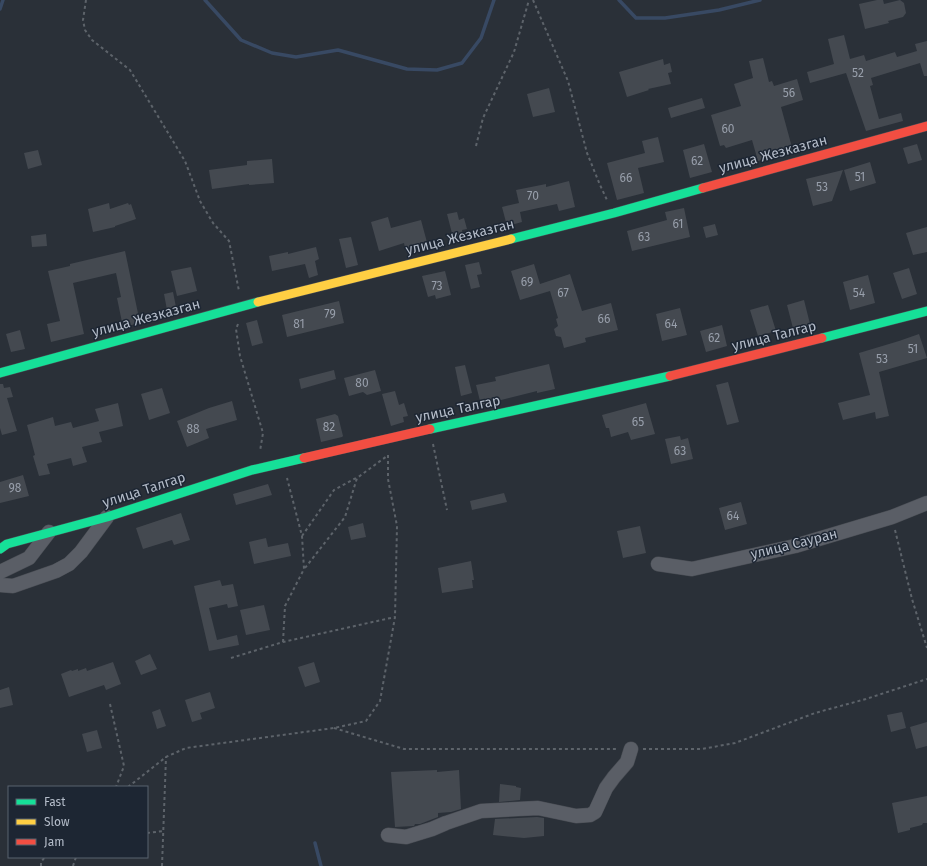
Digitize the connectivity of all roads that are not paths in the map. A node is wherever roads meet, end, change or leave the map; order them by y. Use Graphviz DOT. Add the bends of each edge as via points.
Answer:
graph roads {
  1 [pos="927,126"];
  2 [pos="927,311"];
  3 [pos="0,373"];
  4 [pos="927,503"];
  5 [pos="107,517"];
  6 [pos="50,532"];
  7 [pos="0,548"];
  8 [pos="658,564"];
  9 [pos="0,572"];
  10 [pos="0,585"];
  11 [pos="631,749"];
  12 [pos="388,835"];
  1 -- 3 [label="street, улица Жезказган" via="614,213 243,306"];
  2 -- 5 [label="street, улица Талгар" via="660,379 252,470"];
  4 -- 8 [label="street, улица Сауран" via="892,517 794,546 692,569"];
  5 -- 6 [label="street, улица Талгар"];
  5 -- 10 [label="street" via="69,564 13,586"];
  6 -- 7 [label="street, улица Талгар"];
  6 -- 9 [label="street" via="29,558"];
  11 -- 12 [label="street" via="627,762 606,788 595,812 590,815 576,816 538,808 481,811 406,837"];
}
